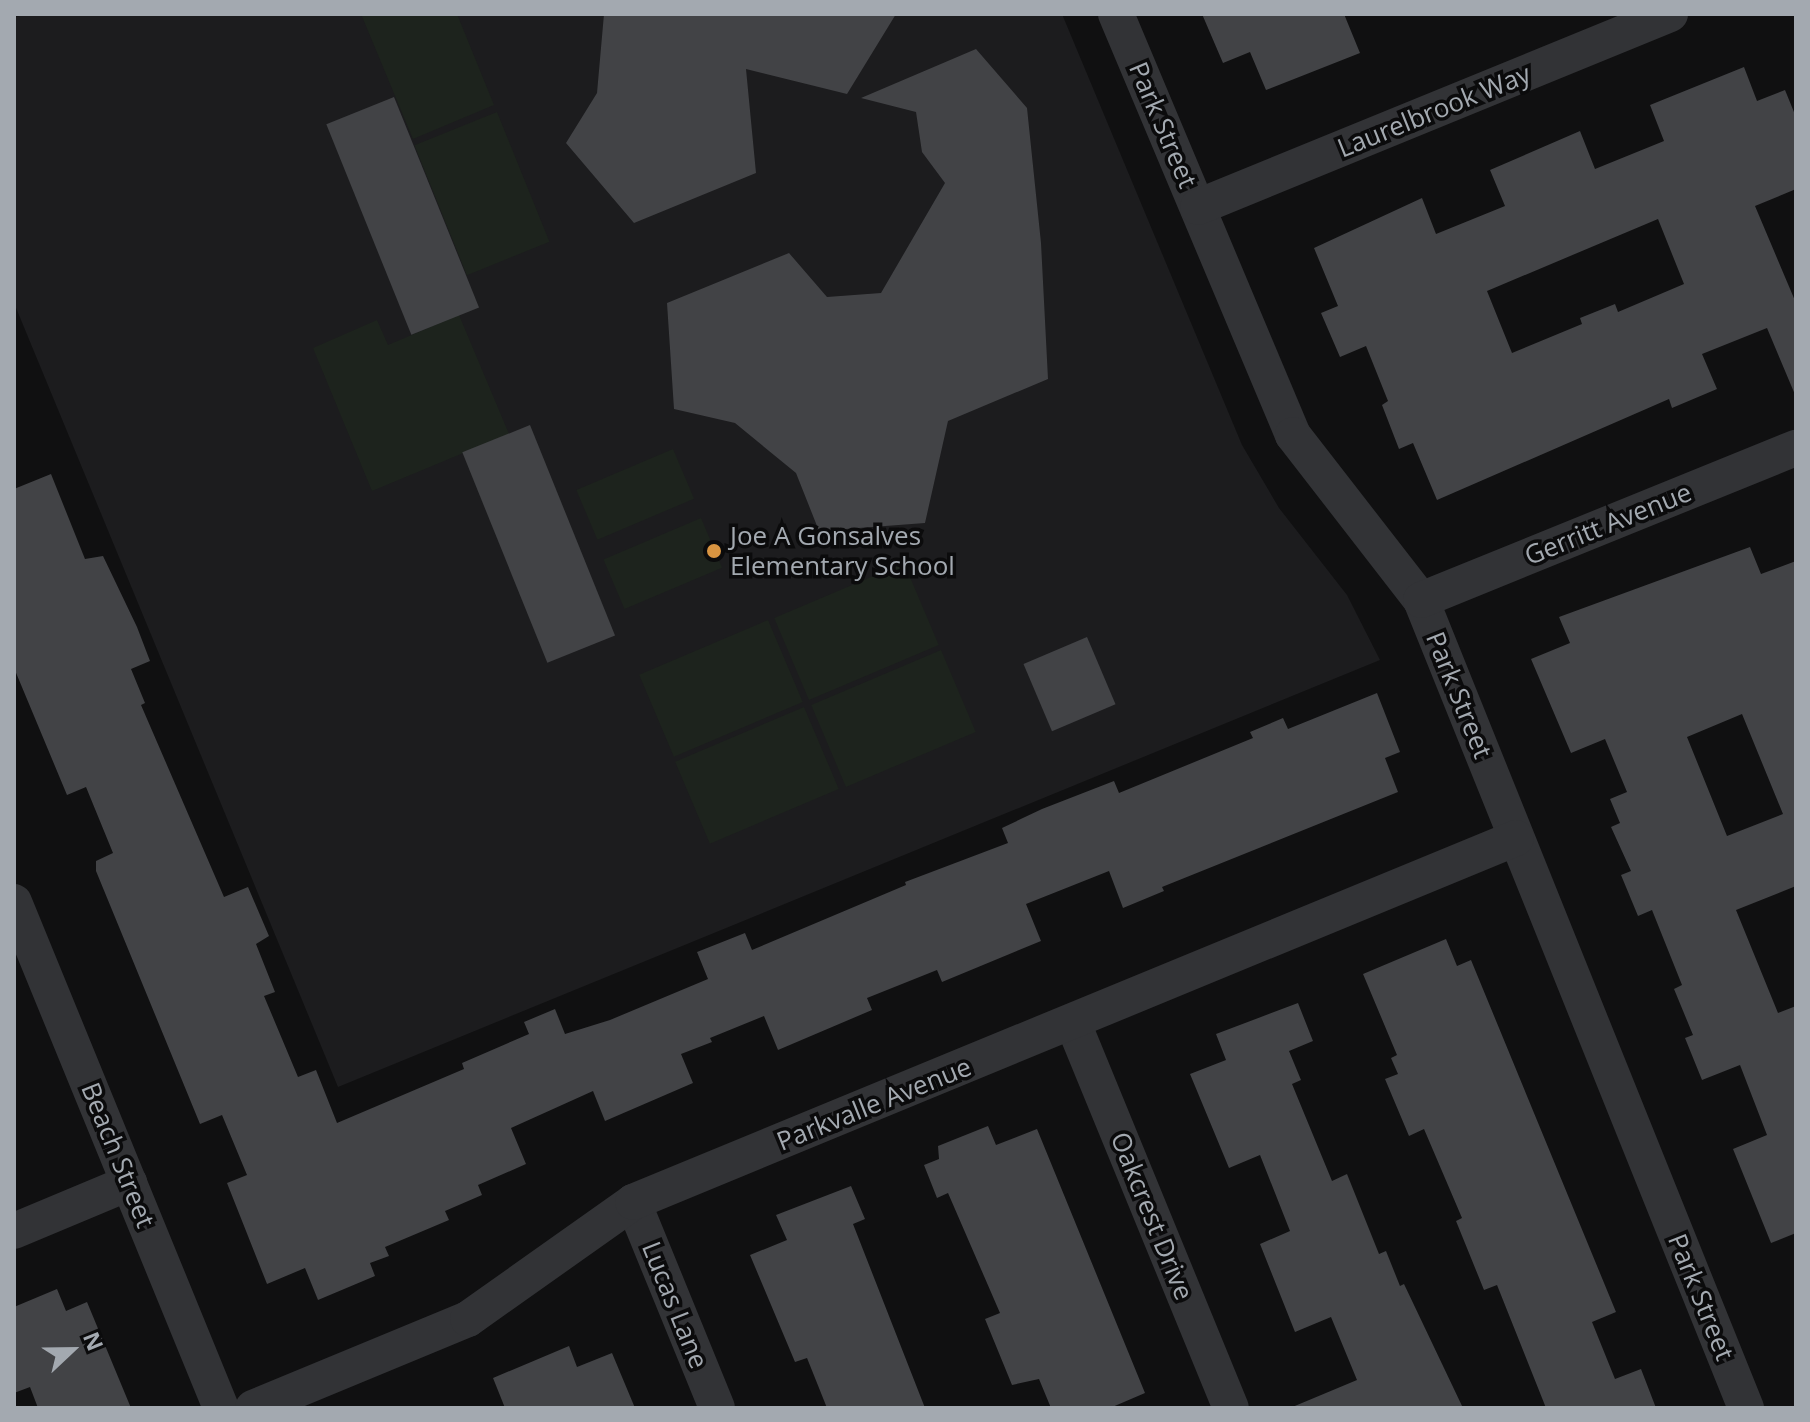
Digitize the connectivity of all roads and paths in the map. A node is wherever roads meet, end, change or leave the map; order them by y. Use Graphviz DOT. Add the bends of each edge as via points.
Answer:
graph roads {
  1 [pos="1116,14"];
  2 [pos="1670,14"];
  3 [pos="1198,207"];
  4 [pos="1796,448"];
  5 [pos="1421,600"];
  6 [pos="1516,838"];
  7 [pos="14,902"];
  8 [pos="1073,1023"];
  9 [pos="129,1183"];
  10 [pos="633,1202"];
  11 [pos="14,1231"];
  12 [pos="221,1408"];
  13 [pos="253,1408"];
  14 [pos="717,1408"];
  15 [pos="1231,1408"];
  16 [pos="1746,1408"];
  1 -- 3 [label="street, Park Street"];
  2 -- 3 [label="street, Laurelbrook Way"];
  3 -- 5 [label="street, Park Street" via="1293,435"];
  4 -- 5 [label="street, Gerritt Avenue"];
  5 -- 6 [label="street, Park Street"];
  6 -- 8 [label="street, Parkvalle Avenue"];
  6 -- 16 [label="street, Park Street"];
  7 -- 9 [label="street, Beach Street"];
  8 -- 10 [label="street, Parkvalle Avenue"];
  8 -- 15 [label="street, Oakcrest Drive"];
  9 -- 11 [label="street"];
  9 -- 12 [label="street, Beach Street"];
  10 -- 13 [label="street, Parkvalle Avenue" via="468,1319"];
  10 -- 14 [label="street, Lucas Lane"];
}
